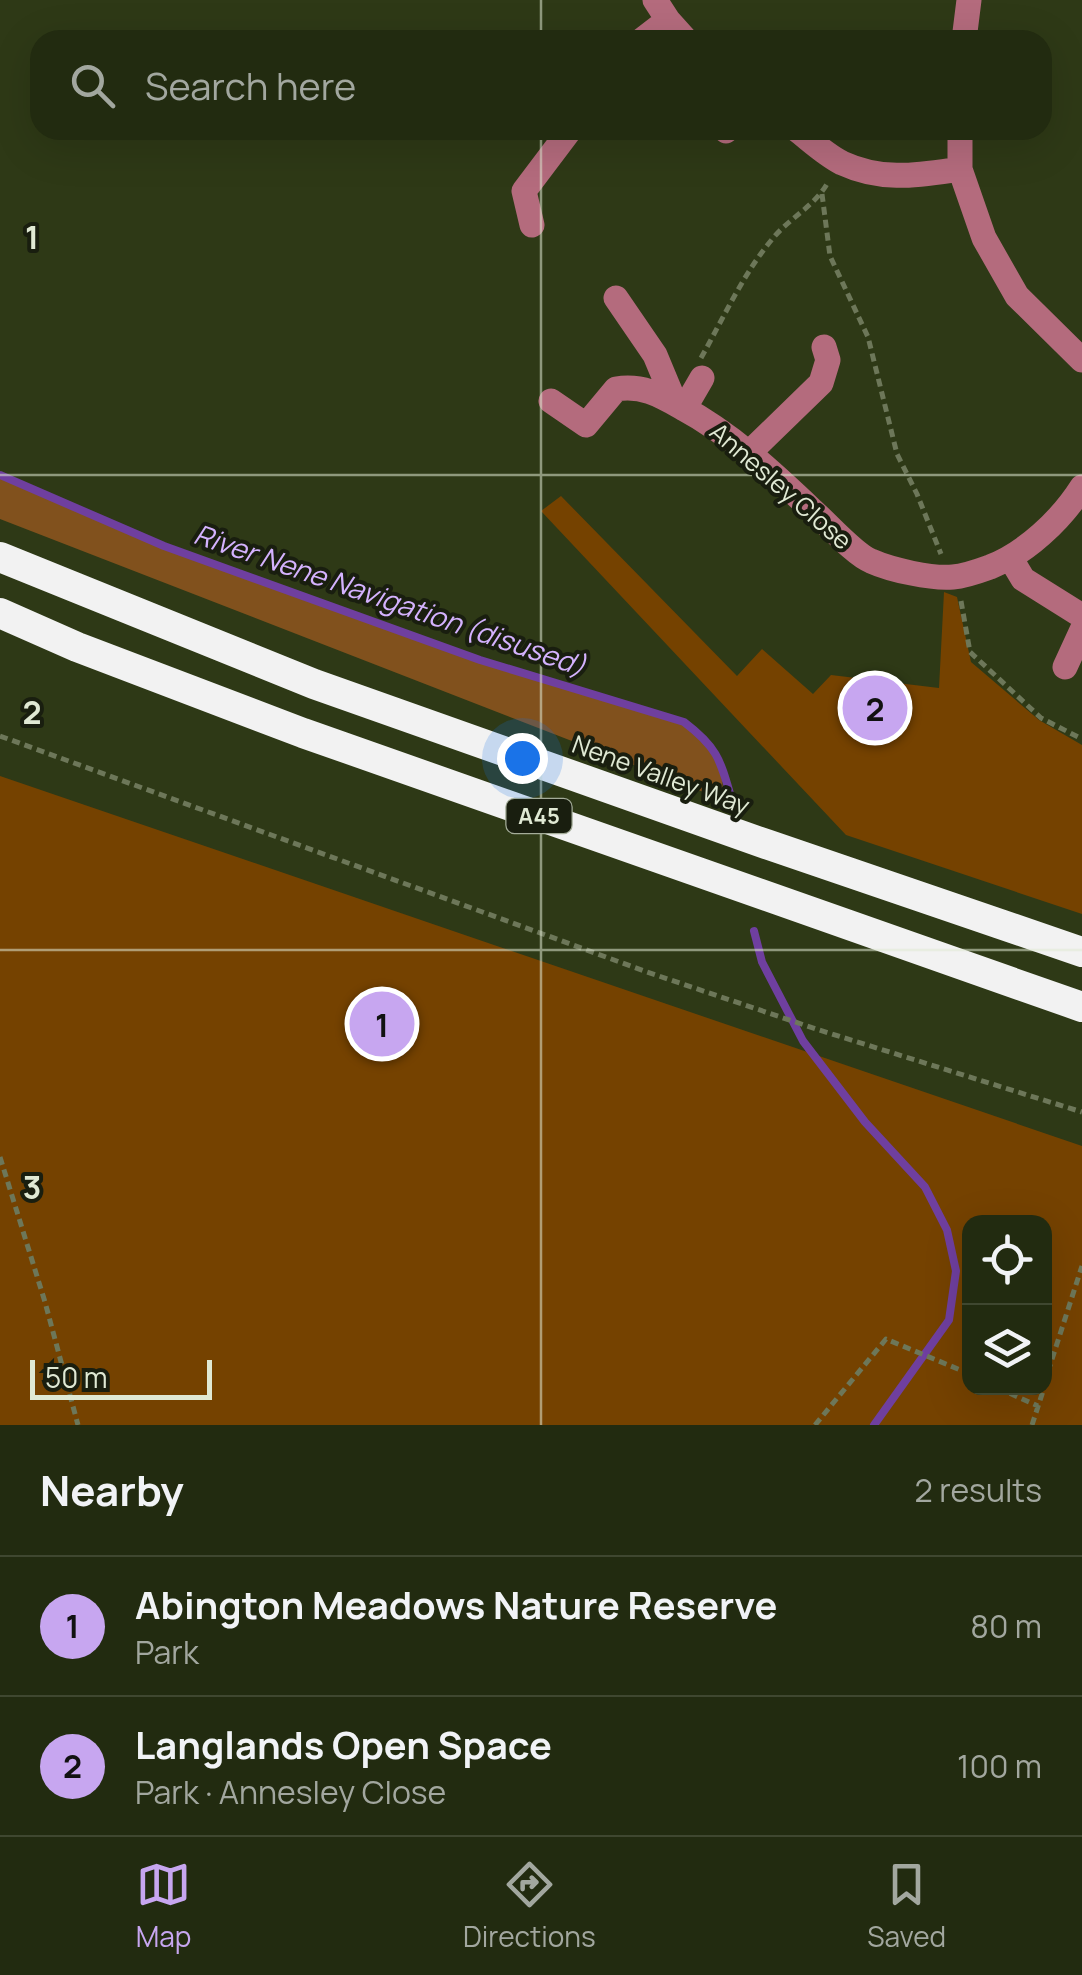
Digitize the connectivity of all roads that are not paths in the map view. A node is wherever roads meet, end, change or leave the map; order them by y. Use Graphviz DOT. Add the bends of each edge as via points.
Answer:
graph roads {
  1 [pos="970,0"];
  2 [pos="661,10"];
  3 [pos="678,30"];
  4 [pos="966,30"];
  5 [pos="563,140"];
  6 [pos="810,140"];
  7 [pos="960,140"];
  8 [pos="960,168"];
  9 [pos="532,225"];
  10 [pos="616,298"];
  11 [pos="824,346"];
  12 [pos="1082,360"];
  13 [pos="702,378"];
  14 [pos="551,401"];
  15 [pos="680,406"];
  16 [pos="750,452"];
  17 [pos="1082,488"];
  18 [pos="0,557"];
  19 [pos="1011,559"];
  20 [pos="0,613"];
  21 [pos="1082,616"];
  22 [pos="1082,630"];
  23 [pos="1065,668"];
  24 [pos="1082,952"];
  25 [pos="1082,1007"];
  1 -- 4 [label="street"];
  2 -- 3 [label="street"];
  5 -- 9 [label="street" via="524,192"];
  6 -- 8 [label="street" via="839,162 877,176"];
  7 -- 8 [label="street"];
  8 -- 12 [label="street" via="984,238 1017,296"];
  10 -- 15 [label="street" via="656,355"];
  11 -- 16 [label="street" via="828,360 821,383"];
  13 -- 15 [label="street, Annesley Close"];
  14 -- 15 [label="street, Annesley Close" via="586,425 616,389 649,390"];
  15 -- 16 [label="street, Annesley Close"];
  16 -- 19 [label="street, Annesley Close" via="867,560 951,578"];
  17 -- 19 [label="street, Annesley Close"];
  18 -- 24 [label="highway, Nene Valley Way / A45" via="314,684"];
  19 -- 21 [label="street" via="1023,580"];
  20 -- 25 [label="highway, A45" via="303,733"];
  22 -- 23 [label="street"];
}
